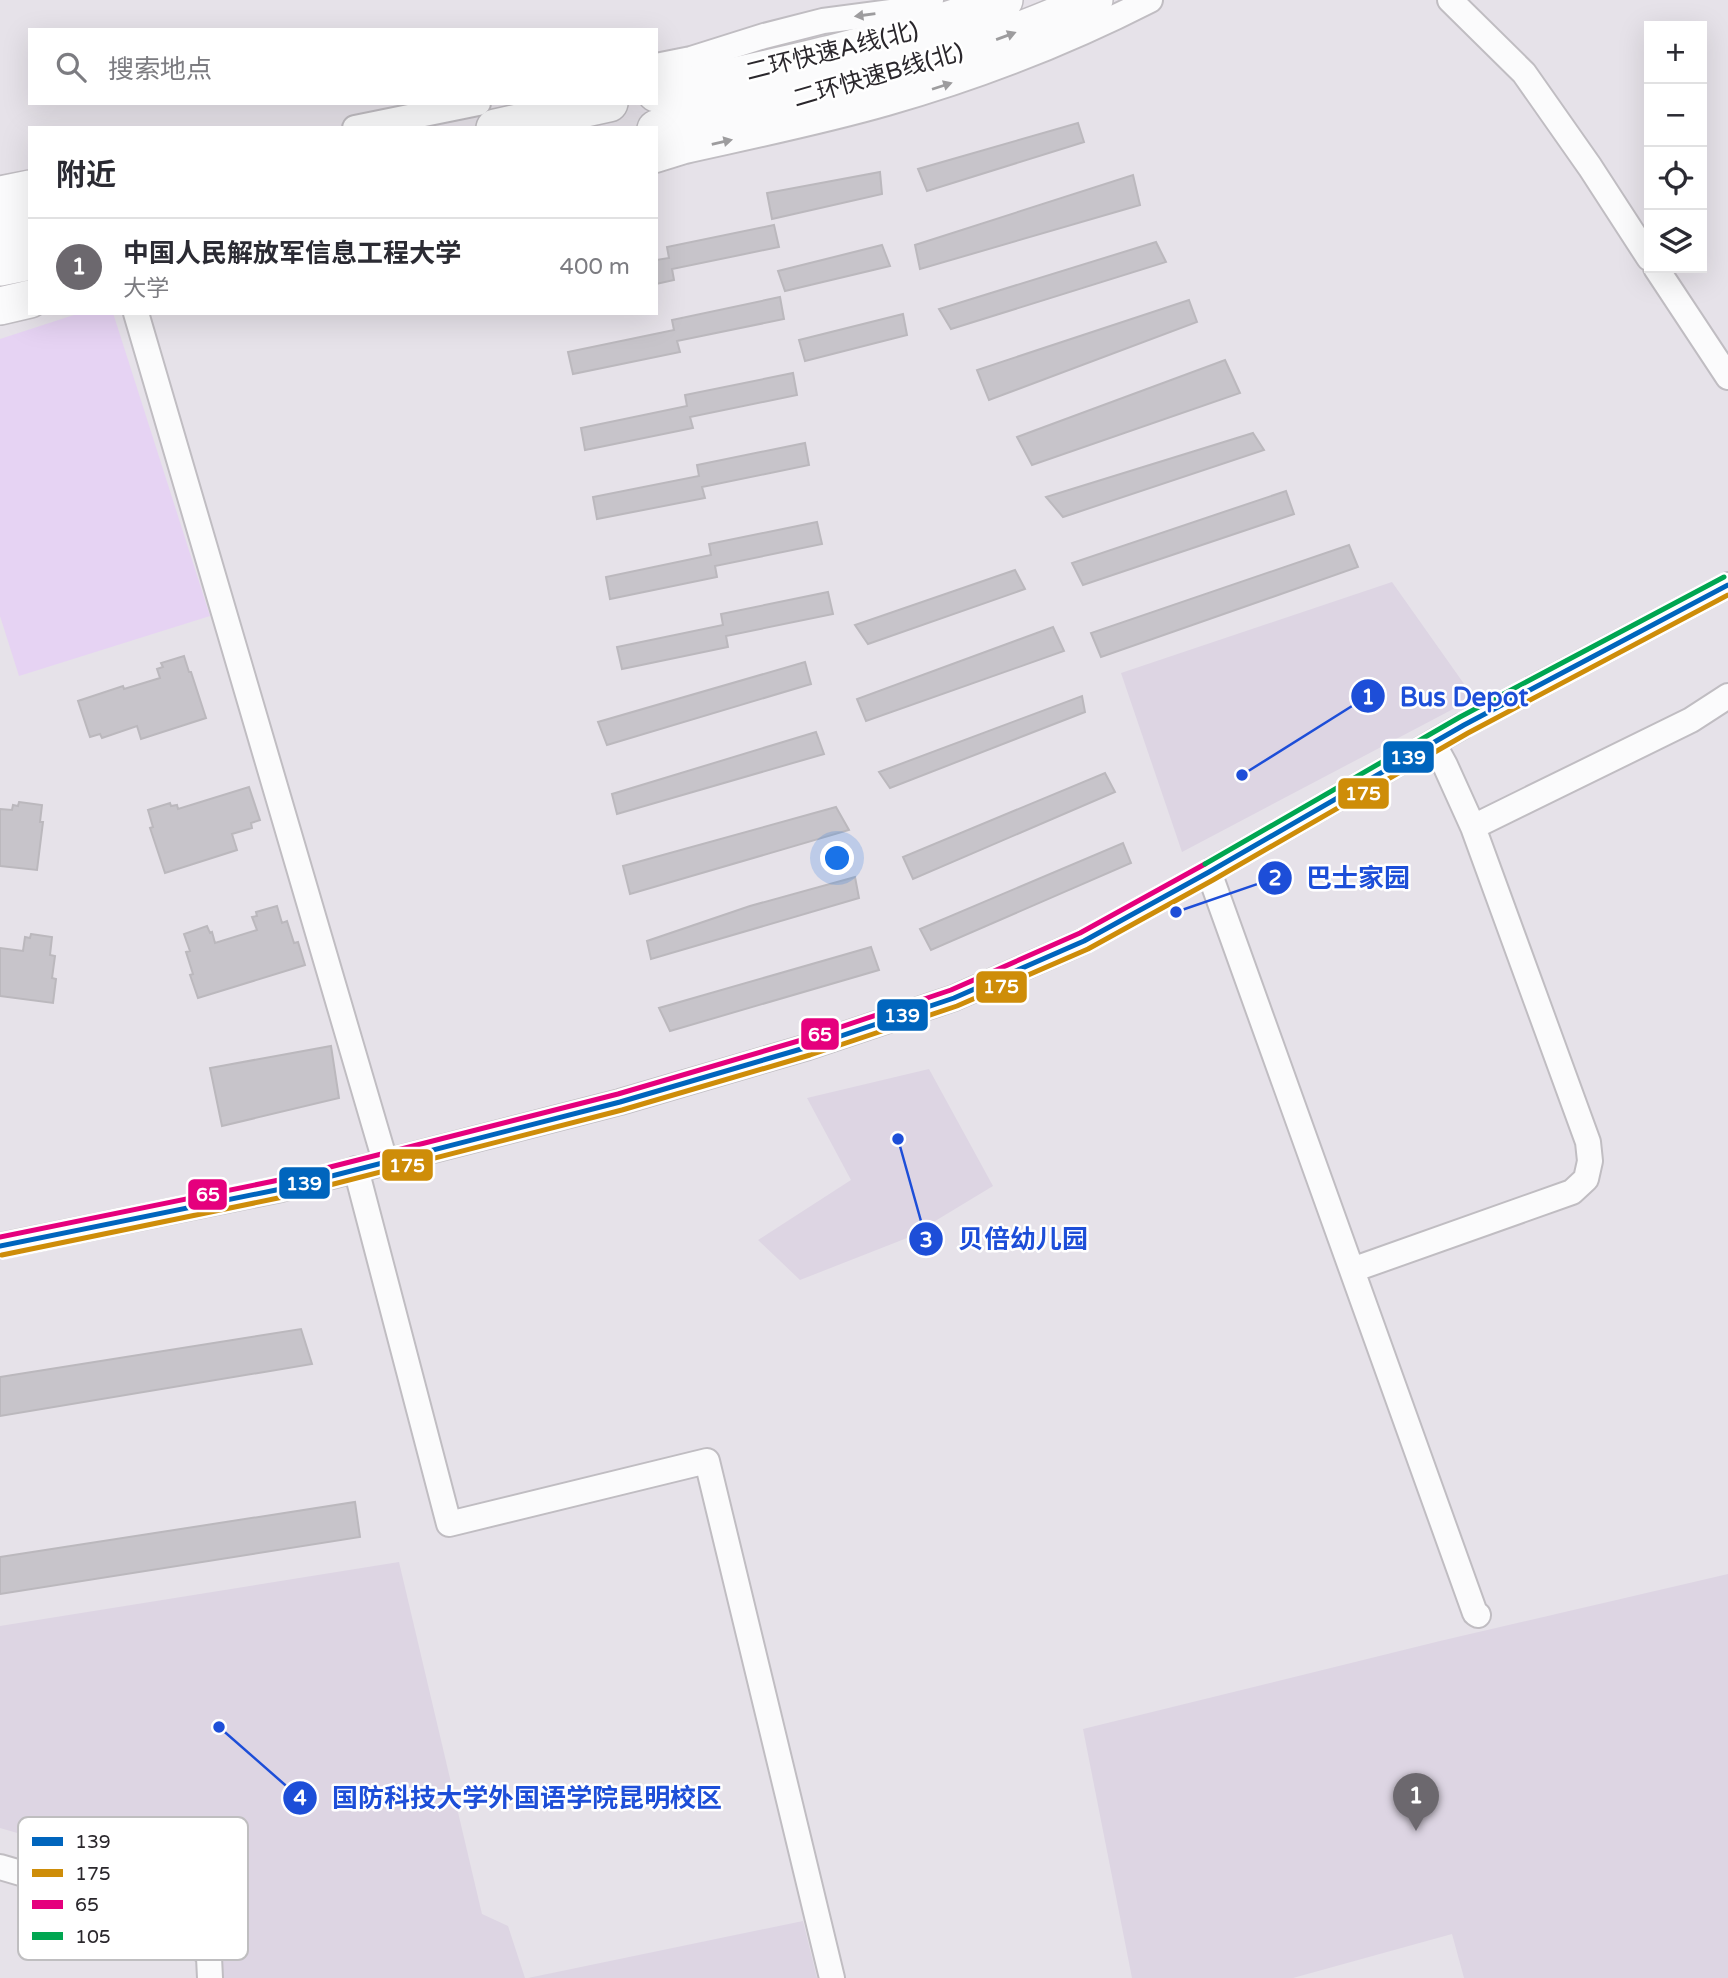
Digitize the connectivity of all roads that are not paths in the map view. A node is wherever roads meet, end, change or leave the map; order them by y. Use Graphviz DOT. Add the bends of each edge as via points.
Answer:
graph roads {
  1 [pos="931,0"];
  2 [pos="1004,0"];
  3 [pos="1094,0"];
  4 [pos="1150,0"];
  5 [pos="1450,0"];
  6 [pos="658,66"];
  7 [pos="658,93"];
  8 [pos="468,105"];
  9 [pos="600,105"];
  10 [pos="365,126"];
  11 [pos="504,126"];
  12 [pos="658,129"];
  13 [pos="658,159"];
  14 [pos="28,189"];
  15 [pos="0,195"];
  16 [pos="28,226"];
  17 [pos="0,232"];
  18 [pos="1644,250"];
  19 [pos="28,261"];
  20 [pos="0,267"];
  21 [pos="1659,273"];
  22 [pos="28,299"];
  23 [pos="0,306"];
  24 [pos="137,315"];
  25 [pos="1728,377"];
  26 [pos="1728,585"];
  27 [pos="1728,696"];
  28 [pos="1433,743"];
  29 [pos="1473,827"];
  30 [pos="1209,872"];
  31 [pos="386,1161"];
  32 [pos="356,1168"];
  33 [pos="0,1246"];
  34 [pos="1352,1270"];
  35 [pos="1478,1615"];
  36 [pos="0,1867"];
  37 [pos="18,1872"];
  38 [pos="209,1960"];
  39 [pos="210,1978"];
  40 [pos="832,1978"];
  1 -- 6 [label="street, one-way" via="898,11 823,21"];
  2 -- 7 [label="highway, 二环快速A线(北)" via="904,35"];
  12 -- 3 [label="highway, 二环快速B线(北), one-way" via="899,73"];
  13 -- 4 [label="street, one-way" via="886,103 965,78 1042,50"];
  5 -- 18 [label="street" via="1524,73"];
  8 -- 10 [label="street"];
  9 -- 11 [label="highway"];
  14 -- 15 [label="highway"];
  16 -- 17 [label="highway"];
  19 -- 20 [label="highway"];
  21 -- 25 [label="street"];
  22 -- 23 [label="highway"];
  24 -- 31 [label="street"];
  26 -- 28 [label="street"];
  27 -- 29 [label="street" via="1691,720"];
  28 -- 29 [label="street"];
  28 -- 30 [label="street"];
  29 -- 34 [label="street" via="1588,1142 1586,1179 1554,1200"];
  30 -- 31 [label="street" via="1084,941 954,998 645,1095"];
  30 -- 34 [label="street"];
  31 -- 32 [label="street"];
  32 -- 33 [label="street" via="282,1189"];
  32 -- 40 [label="street" via="449,1524 707,1461"];
  34 -- 35 [label="street"];
  36 -- 37 [label="street"];
  38 -- 39 [label="street"];
}
